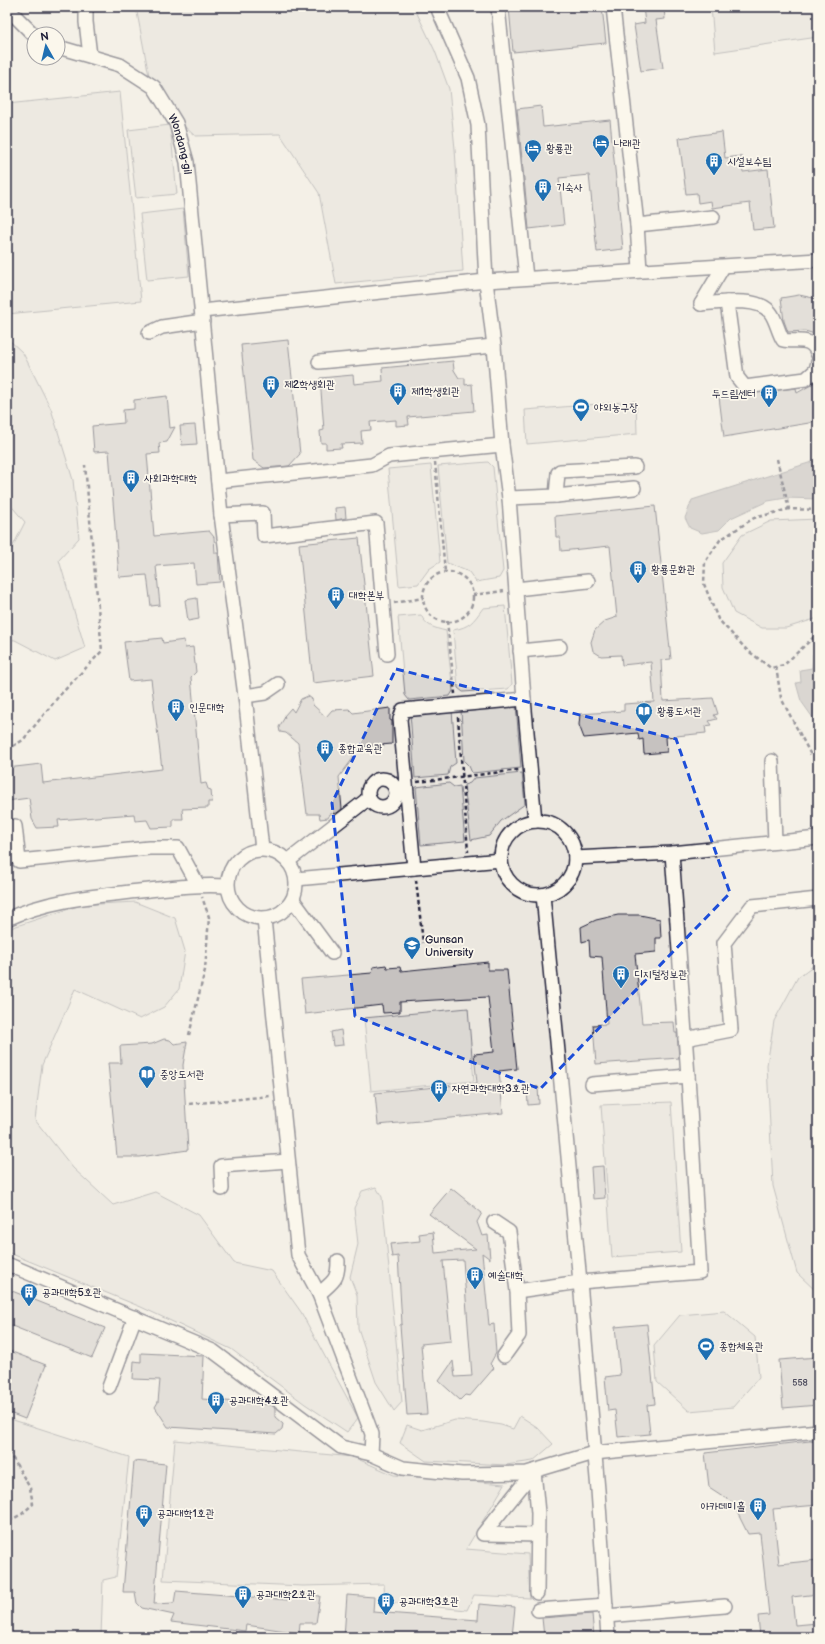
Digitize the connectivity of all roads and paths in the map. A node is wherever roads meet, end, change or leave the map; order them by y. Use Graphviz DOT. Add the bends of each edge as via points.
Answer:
graph roads {
  1 [pos="86,7"];
  2 [pos="437,7"];
  3 [pos="498,7"];
  4 [pos="613,7"];
  5 [pos="7,8"];
  6 [pos="26,27"];
  7 [pos="66,49"];
  8 [pos="90,56"];
  9 [pos="713,217"];
  10 [pos="637,225"];
  11 [pos="818,260"];
  12 [pos="723,267"];
  13 [pos="640,270"];
  14 [pos="526,278"];
  15 [pos="486,281"];
  16 [pos="728,302"];
  17 [pos="203,316"];
  18 [pos="149,333"];
  19 [pos="494,346"];
  20 [pos="818,355"];
  21 [pos="320,362"];
  22 [pos="818,362"];
  23 [pos="502,445"];
  24 [pos="434,452"];
  25 [pos="777,459"];
  26 [pos="85,465"];
  27 [pos="635,467"];
  28 [pos="218,481"];
  29 [pos="634,488"];
  30 [pos="556,496"];
  31 [pos="509,498"];
  32 [pos="789,509"];
  33 [pos="818,510"];
  34 [pos="222,515"];
  35 [pos="445,572"];
  36 [pos="588,581"];
  37 [pos="516,589"];
  38 [pos="473,595"];
  39 [pos="423,598"];
  40 [pos="382,604"];
  41 [pos="447,621"];
  42 [pos="818,633"];
  43 [pos="560,647"];
  44 [pos="520,651"];
  45 [pos="387,654"];
  46 [pos="776,667"];
  47 [pos="278,684"];
  48 [pos="245,696"];
  49 [pos="524,699"];
  50 [pos="456,704"];
  51 [pos="7,750"];
  52 [pos="812,757"];
  53 [pos="772,761"];
  54 [pos="530,769"];
  55 [pos="462,777"];
  56 [pos="406,783"];
  57 [pos="369,798"];
  58 [pos="535,821"];
  59 [pos="7,827"];
  60 [pos="818,838"];
  61 [pos="776,842"];
  62 [pos="262,849"];
  63 [pos="672,853"];
  64 [pos="576,858"];
  65 [pos="501,860"];
  66 [pos="288,861"];
  67 [pos="469,864"];
  68 [pos="414,868"];
  69 [pos="296,879"];
  70 [pos="198,885"];
  71 [pos="227,886"];
  72 [pos="543,895"];
  73 [pos="818,899"];
  74 [pos="293,900"];
  75 [pos="264,919"];
  76 [pos="7,920"];
  77 [pos="423,943"];
  78 [pos="332,953"];
  79 [pos="189,1035"];
  80 [pos="686,1039"];
  81 [pos="688,1076"];
  82 [pos="592,1084"];
  83 [pos="282,1095"];
  84 [pos="189,1104"];
  85 [pos="288,1161"];
  86 [pos="222,1189"];
  87 [pos="494,1222"];
  88 [pos="338,1262"];
  89 [pos="7,1264"];
  90 [pos="580,1282"];
  91 [pos="517,1291"];
  92 [pos="319,1294"];
  93 [pos="135,1317"];
  94 [pos="504,1356"];
  95 [pos="109,1387"];
  96 [pos="818,1430"];
  97 [pos="7,1453"];
  98 [pos="594,1453"];
  99 [pos="371,1454"];
  100 [pos="534,1471"];
  101 [pos="7,1522"];
  102 [pos="538,1535"];
  103 [pos="537,1593"];
  104 [pos="725,1606"];
  105 [pos="538,1610"];
  106 [pos="606,1610"];
  107 [pos="608,1637"];
  1 -- 8 [label="lane"];
  2 -- 15 [label="lane" via="468,78 478,125"];
  3 -- 14 [label="lane"];
  4 -- 10 [label="lane"];
  5 -- 6 [label="lane"];
  7 -- 8 [label="lane, Wondang-gil"];
  8 -- 17 [label="lane, Wondang-gil" via="120,64 154,87 176,123 188,162"];
  9 -- 10 [label="lane"];
  10 -- 13 [label="lane"];
  11 -- 12 [label="lane"];
  12 -- 13 [label="lane"];
  12 -- 16 [label="lane" via="701,304"];
  13 -- 14 [label="lane"];
  14 -- 15 [label="lane"];
  15 -- 17 [label="lane"];
  15 -- 19 [label="lane"];
  16 -- 20 [label="lane" via="763,306 770,312 783,340 810,343"];
  16 -- 22 [label="lane" via="737,377 745,387 806,379 816,370"];
  17 -- 18 [label="lane"];
  17 -- 28 [label="lane, Wondang-gil"];
  19 -- 21 [label="lane"];
  19 -- 23 [label="lane"];
  23 -- 24 [label="lane"];
  23 -- 31 [label="lane"];
  24 -- 28 [label="lane" via="389,456 372,465"];
  24 -- 35 [label="path"];
  25 -- 32 [label="path"];
  26 -- 51 [label="path" via="102,651 59,696 23,740"];
  27 -- 30 [label="lane" via="560,470"];
  28 -- 34 [label="lane, Wondang-gil"];
  29 -- 30 [label="lane"];
  30 -- 31 [label="lane"];
  31 -- 37 [label="lane"];
  32 -- 33 [label="path"];
  32 -- 46 [label="path" via="754,518 720,540 705,562 704,584 718,619 747,650 771,668"];
  34 -- 40 [label="lane" via="263,513 264,536 376,523"];
  34 -- 48 [label="lane, Wondang-gil"];
  35 -- 38 [label="path" via="460,574 471,587"];
  35 -- 39 [label="path" via="429,580"];
  36 -- 37 [label="lane"];
  37 -- 38 [label="path"];
  37 -- 44 [label="lane"];
  38 -- 41 [label="path" via="472,603 463,617"];
  39 -- 40 [label="path"];
  39 -- 41 [label="path" via="432,616"];
  40 -- 45 [label="lane"];
  41 -- 50 [label="path"];
  42 -- 46 [label="path" via="784,665"];
  43 -- 44 [label="lane"];
  44 -- 49 [label="lane"];
  46 -- 52 [label="path" via="781,698"];
  47 -- 48 [label="lane" via="265,693"];
  48 -- 62 [label="lane, Wondang-gil"];
  49 -- 50 [label="lane"];
  49 -- 54 [label="lane"];
  50 -- 55 [label="path"];
  50 -- 56 [label="lane" via="404,710 400,719"];
  53 -- 61 [label="lane"];
  54 -- 55 [label="path"];
  54 -- 58 [label="lane"];
  55 -- 56 [label="path"];
  55 -- 67 [label="path"];
  56 -- 68 [label="lane"];
  57 -- 66 [label="lane"];
  58 -- 64 [label="lane" via="548,822 568,835 574,846"];
  58 -- 65 [label="lane" via="524,824 507,838 502,848"];
  59 -- 70 [label="lane" via="15,826 19,861 149,848 178,848"];
  60 -- 61 [label="lane"];
  61 -- 63 [label="lane"];
  62 -- 66 [label="lane" via="281,855"];
  62 -- 71 [label="lane" via="251,851 233,865"];
  63 -- 64 [label="lane"];
  63 -- 80 [label="lane"];
  64 -- 72 [label="lane" via="574,869 566,882 553,892"];
  65 -- 67 [label="lane"];
  65 -- 72 [label="lane" via="504,872 519,890"];
  66 -- 69 [label="lane"];
  67 -- 68 [label="lane"];
  68 -- 69 [label="lane"];
  68 -- 77 [label="path"];
  69 -- 74 [label="lane"];
  70 -- 71 [label="lane"];
  70 -- 76 [label="lane" via="53,904"];
  70 -- 79 [label="path" via="209,917 204,970"];
  71 -- 75 [label="lane" via="236,907 245,914"];
  72 -- 90 [label="lane"];
  73 -- 80 [label="lane" via="752,906 724,943 731,1030"];
  74 -- 75 [label="lane" via="278,915"];
  74 -- 78 [label="lane"];
  75 -- 83 [label="lane"];
  80 -- 81 [label="lane"];
  81 -- 82 [label="lane"];
  81 -- 90 [label="lane" via="700,1272"];
  83 -- 84 [label="path"];
  83 -- 85 [label="lane"];
  85 -- 86 [label="lane" via="221,1166"];
  85 -- 92 [label="lane" via="298,1255"];
  87 -- 91 [label="lane" via="509,1232"];
  88 -- 92 [label="lane" via="338,1274"];
  89 -- 93 [label="lane"];
  90 -- 91 [label="lane"];
  90 -- 98 [label="lane"];
  91 -- 94 [label="lane" via="519,1335"];
  92 -- 99 [label="lane" via="372,1434"];
  93 -- 95 [label="lane"];
  93 -- 99 [label="lane" via="212,1351 341,1447"];
  96 -- 98 [label="lane"];
  97 -- 101 [label="path" via="30,1488 33,1504"];
  98 -- 100 [label="lane"];
  98 -- 106 [label="lane"];
  99 -- 100 [label="lane" via="403,1468 462,1474"];
  100 -- 102 [label="lane"];
  100 -- 102 [label="lane" via="483,1534"];
  102 -- 103 [label="lane"];
  104 -- 106 [label="lane"];
  105 -- 106 [label="lane"];
  106 -- 107 [label="lane"];
}
